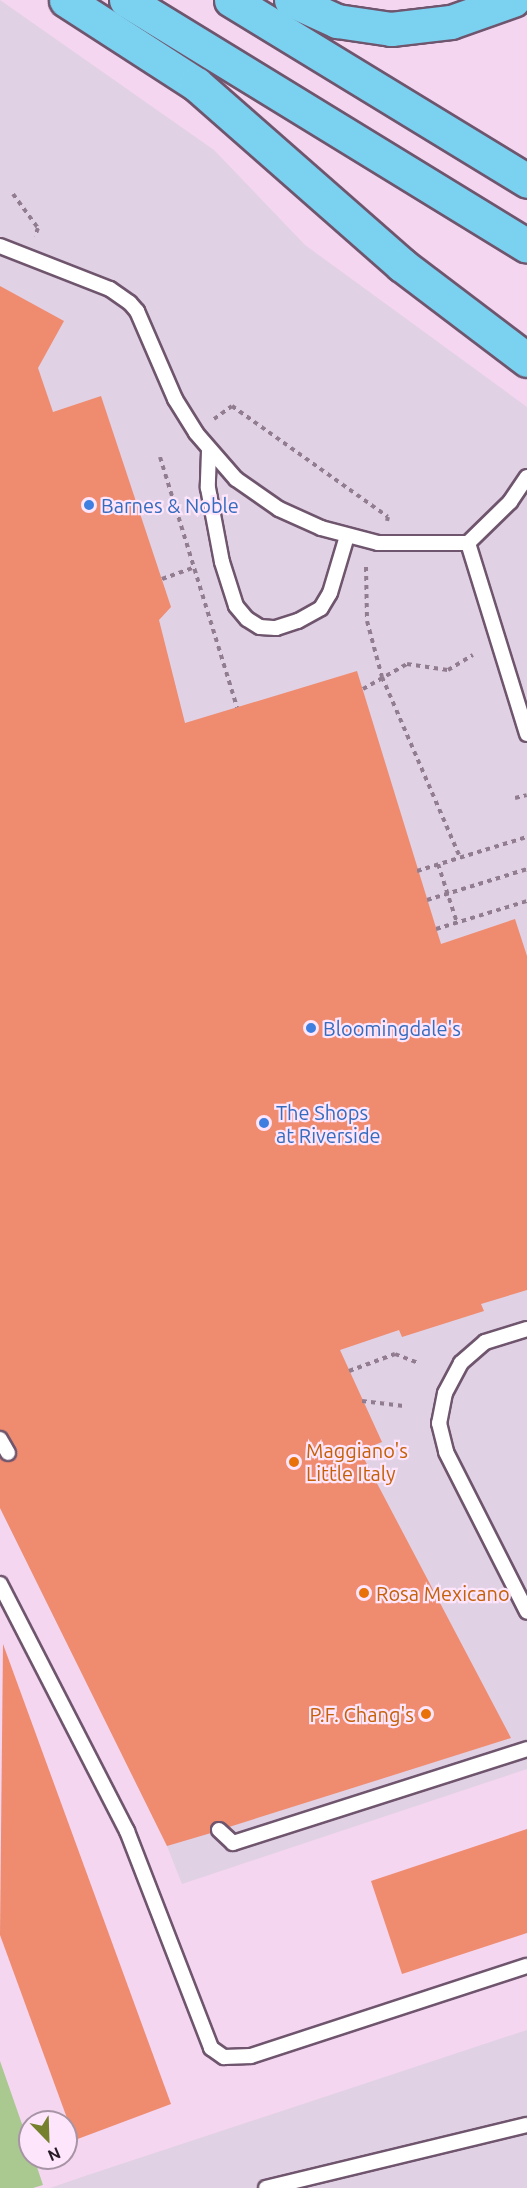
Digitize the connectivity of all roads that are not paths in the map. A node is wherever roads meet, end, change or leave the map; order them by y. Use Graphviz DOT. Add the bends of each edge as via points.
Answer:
graph roads {
  1 [pos="66,0"];
  2 [pos="126,0"];
  3 [pos="231,0"];
  4 [pos="291,0"];
  5 [pos="513,0"];
  6 [pos="527,181"];
  7 [pos="0,246"];
  8 [pos="527,246"];
  9 [pos="517,358"];
  10 [pos="209,451"];
  11 [pos="527,477"];
  12 [pos="347,536"];
  13 [pos="468,543"];
  14 [pos="527,734"];
  15 [pos="527,1329"];
  16 [pos="0,1439"];
  17 [pos="8,1453"];
  18 [pos="0,1584"];
  19 [pos="527,1612"];
  20 [pos="527,1749"];
  21 [pos="219,1830"];
  22 [pos="527,1966"];
  23 [pos="527,2125"];
  24 [pos="266,2188"];
  1 -- 9 [label="highway" via="196,84 402,265"];
  2 -- 8 [label="highway"];
  3 -- 6 [label="highway"];
  4 -- 5 [label="highway" via="337,21 391,29 451,22"];
  7 -- 10 [label="lane" via="110,289 130,303 175,399"];
  10 -- 12 [label="lane" via="236,479 279,509"];
  10 -- 12 [label="lane" via="208,488 222,562 236,606 247,619 260,627 276,628 321,608 330,593"];
  11 -- 13 [label="lane" via="510,502"];
  12 -- 13 [label="lane" via="386,543"];
  13 -- 14 [label="lane"];
  15 -- 19 [label="lane" via="485,1342 461,1363 445,1394 439,1423 446,1452"];
  16 -- 17 [label="lane"];
  18 -- 22 [label="lane" via="127,1831 211,2048 224,2057 251,2056"];
  20 -- 21 [label="lane" via="233,1843"];
  23 -- 24 [label="lane"];
}
